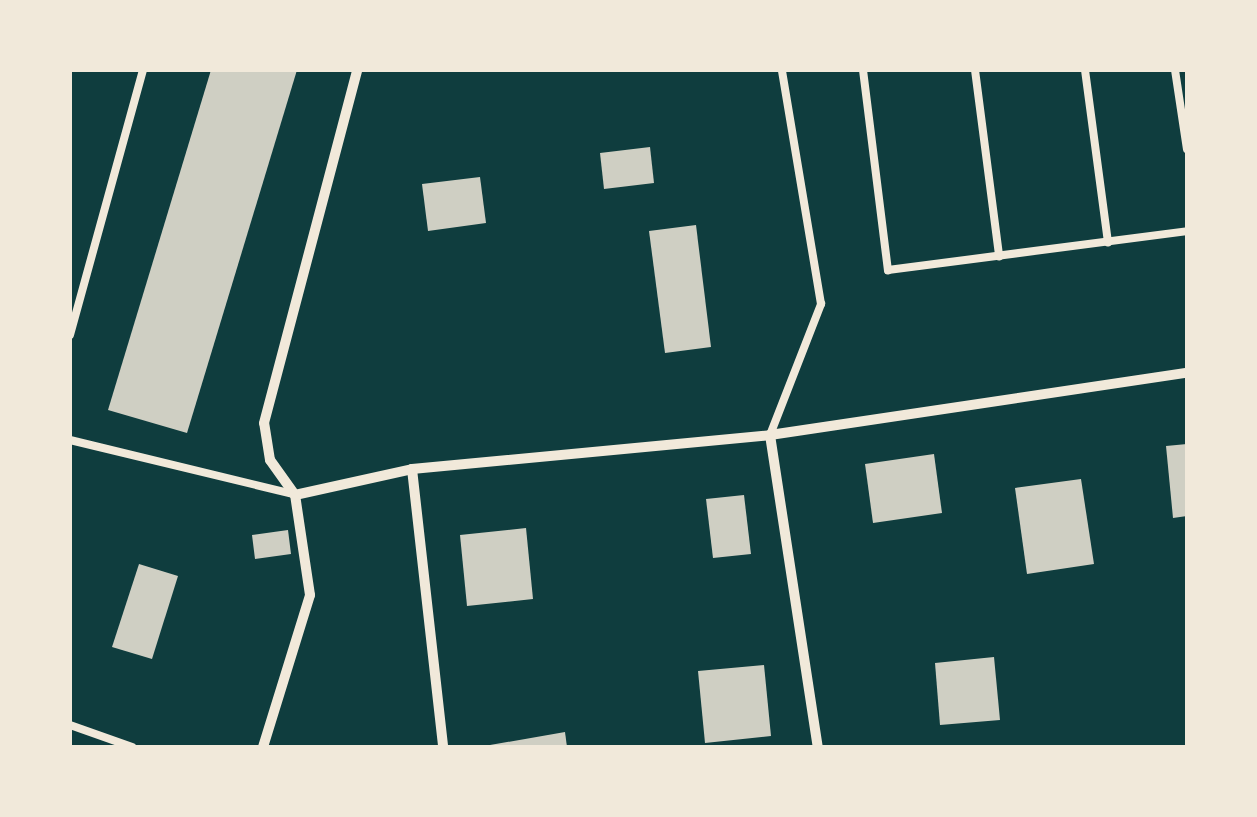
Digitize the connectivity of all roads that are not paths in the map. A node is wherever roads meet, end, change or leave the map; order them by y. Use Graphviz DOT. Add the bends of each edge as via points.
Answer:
graph roads {
  1 [pos="143,70"];
  2 [pos="357,70"];
  3 [pos="782,70"];
  4 [pos="863,70"];
  5 [pos="975,70"];
  6 [pos="1085,70"];
  7 [pos="1175,70"];
  8 [pos="1187,149"];
  9 [pos="1187,231"];
  10 [pos="1108,242"];
  11 [pos="1000,256"];
  12 [pos="74,294"];
  13 [pos="70,335"];
  14 [pos="1187,373"];
  15 [pos="770,435"];
  16 [pos="70,440"];
  17 [pos="412,469"];
  18 [pos="295,495"];
  19 [pos="70,725"];
  20 [pos="132,747"];
  21 [pos="262,747"];
  22 [pos="444,747"];
  23 [pos="818,747"];
  1 -- 12 [label="lane"];
  2 -- 18 [label="street" via="264,423 270,460"];
  3 -- 15 [label="lane" via="820,304"];
  4 -- 11 [label="lane" via="888,270"];
  5 -- 11 [label="lane"];
  6 -- 10 [label="lane"];
  7 -- 8 [label="lane"];
  9 -- 10 [label="lane"];
  10 -- 11 [label="lane"];
  12 -- 13 [label="lane"];
  14 -- 15 [label="street"];
  15 -- 17 [label="street"];
  15 -- 23 [label="street"];
  16 -- 18 [label="lane"];
  17 -- 18 [label="street"];
  17 -- 22 [label="street"];
  18 -- 21 [label="street" via="310,595"];
  19 -- 20 [label="lane"];
}
